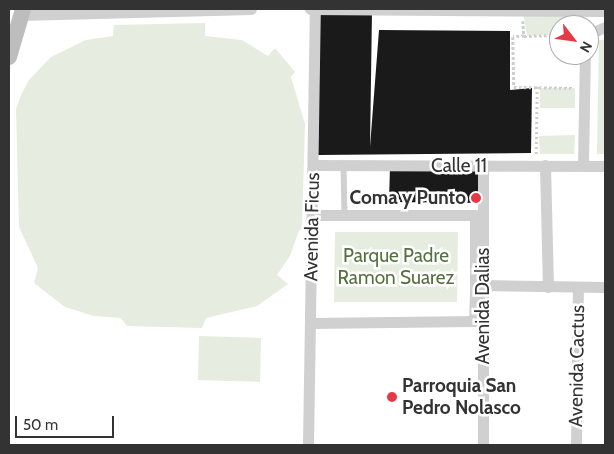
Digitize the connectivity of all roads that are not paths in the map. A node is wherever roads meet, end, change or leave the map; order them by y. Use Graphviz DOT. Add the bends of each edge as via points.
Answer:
graph roads {
  1 [pos="251,9"];
  2 [pos="310,9"];
  3 [pos="315,9"];
  4 [pos="376,9"];
  5 [pos="605,11"];
  6 [pos="22,12"];
  7 [pos="9,57"];
  8 [pos="585,65"];
  9 [pos="313,165"];
  10 [pos="344,165"];
  11 [pos="583,165"];
  12 [pos="483,166"];
  13 [pos="540,166"];
  14 [pos="605,166"];
  15 [pos="312,215"];
  16 [pos="345,215"];
  17 [pos="483,285"];
  18 [pos="548,287"];
  19 [pos="605,287"];
  20 [pos="578,288"];
  21 [pos="310,323"];
  22 [pos="308,445"];
  23 [pos="483,445"];
  24 [pos="576,445"];
  1 -- 6 [label="street"];
  2 -- 3 [label="street"];
  3 -- 4 [label="street"];
  3 -- 9 [label="street, Avenida Ficus"];
  4 -- 5 [label="street"];
  6 -- 7 [label="street"];
  8 -- 11 [label="street"];
  9 -- 10 [label="street, Calle 11"];
  9 -- 15 [label="street, Avenida Ficus"];
  10 -- 12 [label="street, Calle 11"];
  10 -- 16 [label="lane"];
  11 -- 13 [label="street, Calle 11"];
  11 -- 14 [label="street, Calle 11"];
  12 -- 13 [label="street, Calle 11"];
  12 -- 17 [label="street, Avenida Dalias"];
  13 -- 18 [label="street"];
  15 -- 16 [label="street"];
  15 -- 21 [label="street, Avenida Ficus"];
  16 -- 21 [label="street, Avenida Dalias" via="474,215 474,321"];
  17 -- 18 [label="street"];
  17 -- 23 [label="street, Avenida Dalias"];
  18 -- 20 [label="street"];
  19 -- 20 [label="street"];
  20 -- 24 [label="street, Avenida Cactus"];
  21 -- 22 [label="street, Avenida Ficus"];
}
